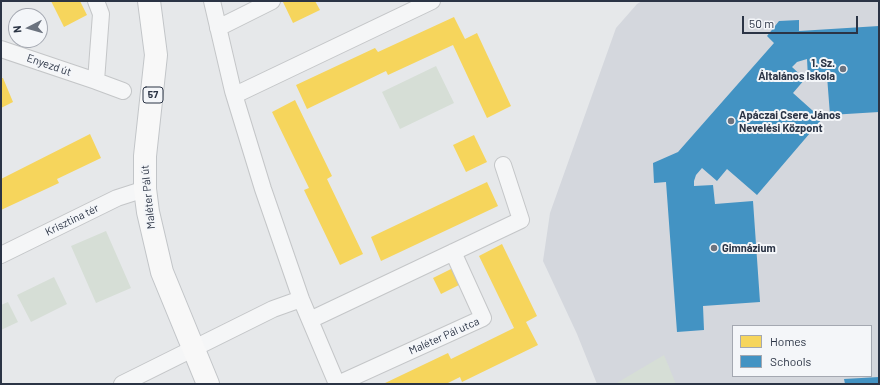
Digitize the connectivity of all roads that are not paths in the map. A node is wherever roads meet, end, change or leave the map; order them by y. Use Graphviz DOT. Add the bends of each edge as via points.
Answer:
graph roads {
  1 [pos="96,1"];
  2 [pos="149,1"];
  3 [pos="212,1"];
  4 [pos="272,1"];
  5 [pos="432,1"];
  6 [pos="218,28"];
  7 [pos="1,49"];
  8 [pos="96,81"];
  9 [pos="123,91"];
  10 [pos="234,96"];
  11 [pos="503,165"];
  12 [pos="145,189"];
  13 [pos="453,252"];
  14 [pos="1,255"];
  15 [pos="301,299"];
  16 [pos="310,320"];
  17 [pos="193,350"];
  18 [pos="122,384"];
  19 [pos="208,384"];
  20 [pos="338,384"];
  1 -- 8 [label="street" via="101,14"];
  2 -- 12 [label="main road, Maléter Pál út / 57" via="156,55 145,150"];
  3 -- 6 [label="street"];
  4 -- 6 [label="street"];
  5 -- 10 [label="street"];
  6 -- 10 [label="street"];
  7 -- 8 [label="street, Enyezd út"];
  8 -- 9 [label="street, Enyezd út"];
  10 -- 15 [label="street"];
  11 -- 13 [label="street" via="521,220"];
  12 -- 14 [label="street, Krisztina tér" via="117,198"];
  12 -- 17 [label="main road, Maléter Pál út / 57" via="162,272"];
  13 -- 16 [label="street"];
  13 -- 20 [label="street, Maléter Pál utca" via="483,318"];
  15 -- 16 [label="street"];
  15 -- 17 [label="street" via="272,309"];
  16 -- 20 [label="street"];
  17 -- 18 [label="street"];
  17 -- 19 [label="main road, Maléter Pál út / 57"];
}
